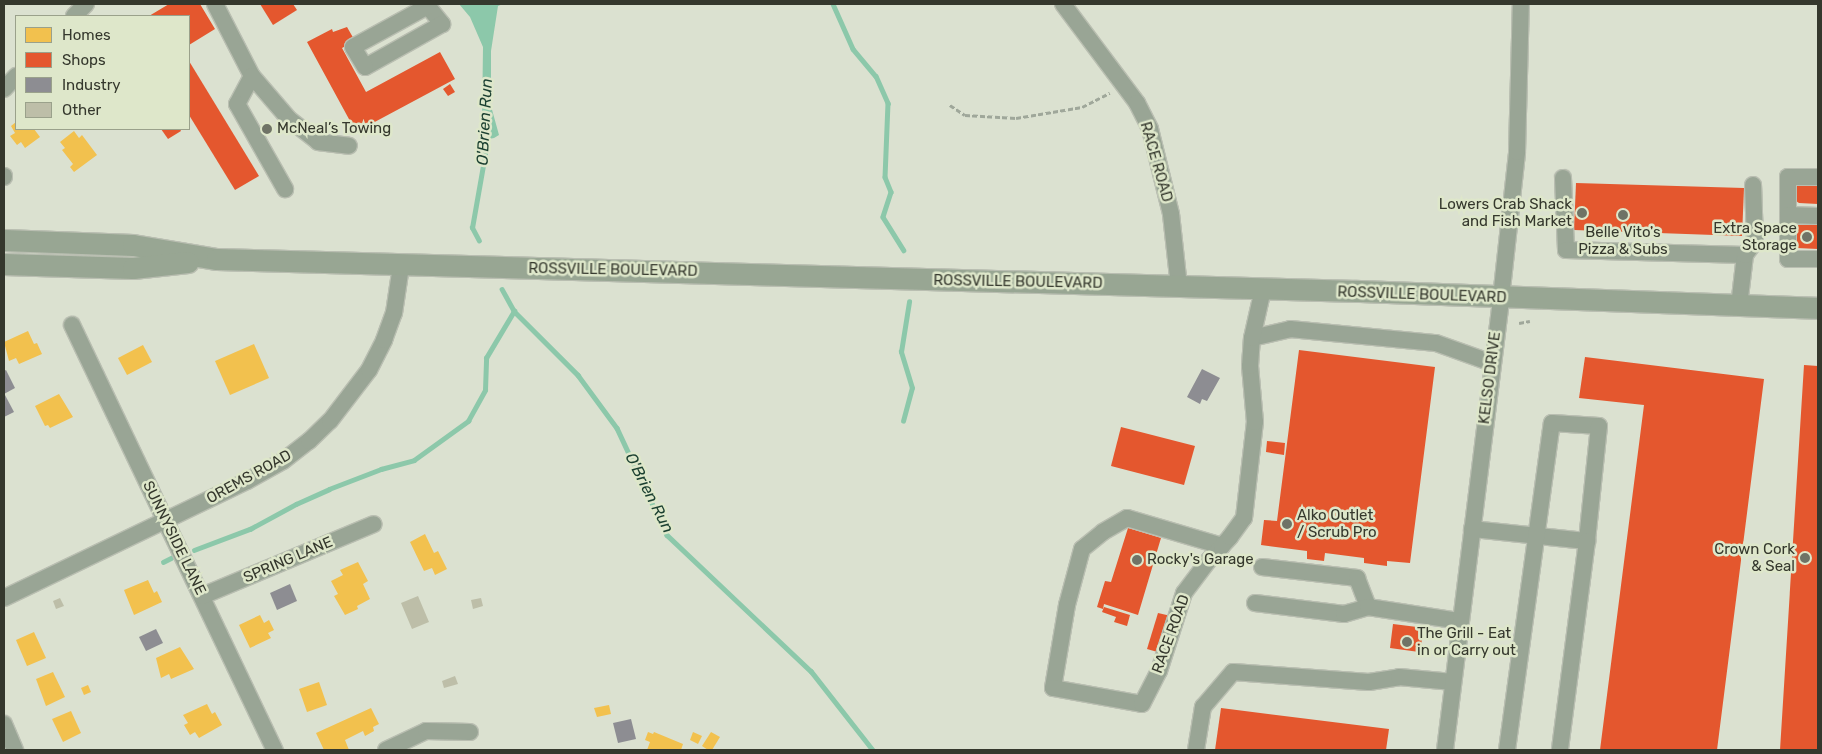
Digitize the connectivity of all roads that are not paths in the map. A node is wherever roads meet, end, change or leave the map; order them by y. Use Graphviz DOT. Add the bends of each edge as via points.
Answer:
graph roads {
  1 [pos="86,4"];
  2 [pos="215,4"];
  3 [pos="1063,4"];
  4 [pos="1521,4"];
  5 [pos="427,5"];
  6 [pos="75,15"];
  7 [pos="252,76"];
  8 [pos="15,77"];
  9 [pos="4,89"];
  10 [pos="350,146"];
  11 [pos="1818,177"];
  12 [pos="1563,178"];
  13 [pos="1753,185"];
  14 [pos="284,189"];
  15 [pos="1788,214"];
  16 [pos="1818,216"];
  17 [pos="4,240"];
  18 [pos="1745,255"];
  19 [pos="217,259"];
  20 [pos="1818,259"];
  21 [pos="4,264"];
  22 [pos="401,266"];
  23 [pos="1179,286"];
  24 [pos="1263,289"];
  25 [pos="1501,298"];
  26 [pos="1739,306"];
  27 [pos="1818,308"];
  28 [pos="72,325"];
  29 [pos="1252,338"];
  30 [pos="1492,362"];
  31 [pos="165,520"];
  32 [pos="374,524"];
  33 [pos="1472,529"];
  34 [pos="1535,536"];
  35 [pos="1588,542"];
  36 [pos="1222,546"];
  37 [pos="1262,567"];
  38 [pos="202,596"];
  39 [pos="4,598"];
  40 [pos="1254,603"];
  41 [pos="1368,607"];
  42 [pos="1460,620"];
  43 [pos="1453,682"];
  44 [pos="4,724"];
  45 [pos="470,732"];
  46 [pos="15,750"];
  47 [pos="275,750"];
  48 [pos="386,750"];
  49 [pos="1196,750"];
  50 [pos="1445,750"];
  51 [pos="1507,750"];
  52 [pos="1560,750"];
  1 -- 6 [label="street"];
  2 -- 7 [label="street"];
  3 -- 23 [label="street, RACE ROAD" via="1137,103 1150,129 1173,230"];
  4 -- 25 [label="street, KELSO DRIVE" via="1517,152"];
  5 -- 5 [label="street" via="442,24 365,67 353,47"];
  7 -- 10 [label="street" via="289,118 318,142"];
  7 -- 14 [label="street" via="237,104"];
  8 -- 9 [label="street"];
  11 -- 15 [label="street" via="1788,177"];
  12 -- 18 [label="street" via="1566,250"];
  13 -- 18 [label="street" via="1755,241"];
  15 -- 16 [label="street"];
  15 -- 20 [label="street" via="1788,259"];
  17 -- 19 [label="main road, ROSSVILLE BOULEVARD" via="132,245"];
  18 -- 26 [label="street"];
  19 -- 21 [label="main road, ROSSVILLE BOULEVARD" via="132,268"];
  19 -- 22 [label="main road, ROSSVILLE BOULEVARD"];
  22 -- 23 [label="main road, ROSSVILLE BOULEVARD"];
  22 -- 31 [label="street, OREMS ROAD" via="394,313 384,340 369,370 330,420 283,461"];
  23 -- 24 [label="main road, ROSSVILLE BOULEVARD"];
  24 -- 25 [label="main road, ROSSVILLE BOULEVARD"];
  24 -- 29 [label="street, RACE ROAD"];
  25 -- 26 [label="main road, ROSSVILLE BOULEVARD"];
  25 -- 30 [label="street, KELSO DRIVE"];
  26 -- 27 [label="main road, ROSSVILLE BOULEVARD"];
  28 -- 31 [label="street, SUNNYSIDE LANE"];
  29 -- 30 [label="street" via="1290,329 1427,342"];
  29 -- 36 [label="street, RACE ROAD" via="1250,366 1255,422 1244,518"];
  30 -- 33 [label="street, KELSO DRIVE"];
  31 -- 38 [label="street, SUNNYSIDE LANE"];
  31 -- 39 [label="street, OREMS ROAD"];
  32 -- 38 [label="street, SPRING LANE"];
  33 -- 34 [label="street"];
  33 -- 42 [label="street, KELSO DRIVE"];
  34 -- 35 [label="street"];
  34 -- 35 [label="street" via="1552,424 1598,426"];
  34 -- 51 [label="street"];
  35 -- 52 [label="street"];
  36 -- 36 [label="street, RACE ROAD" via="1184,593 1159,671 1142,704 1053,688 1067,605 1082,549 1102,532 1127,518"];
  37 -- 41 [label="street" via="1358,578"];
  38 -- 47 [label="street, SUNNYSIDE LANE"];
  40 -- 41 [label="street" via="1344,614"];
  41 -- 42 [label="street"];
  42 -- 43 [label="street, KELSO DRIVE"];
  43 -- 49 [label="street" via="1399,676 1369,682 1233,672 1203,707"];
  43 -- 50 [label="street, KELSO DRIVE"];
  44 -- 46 [label="street"];
  45 -- 48 [label="street" via="426,731"];
}
